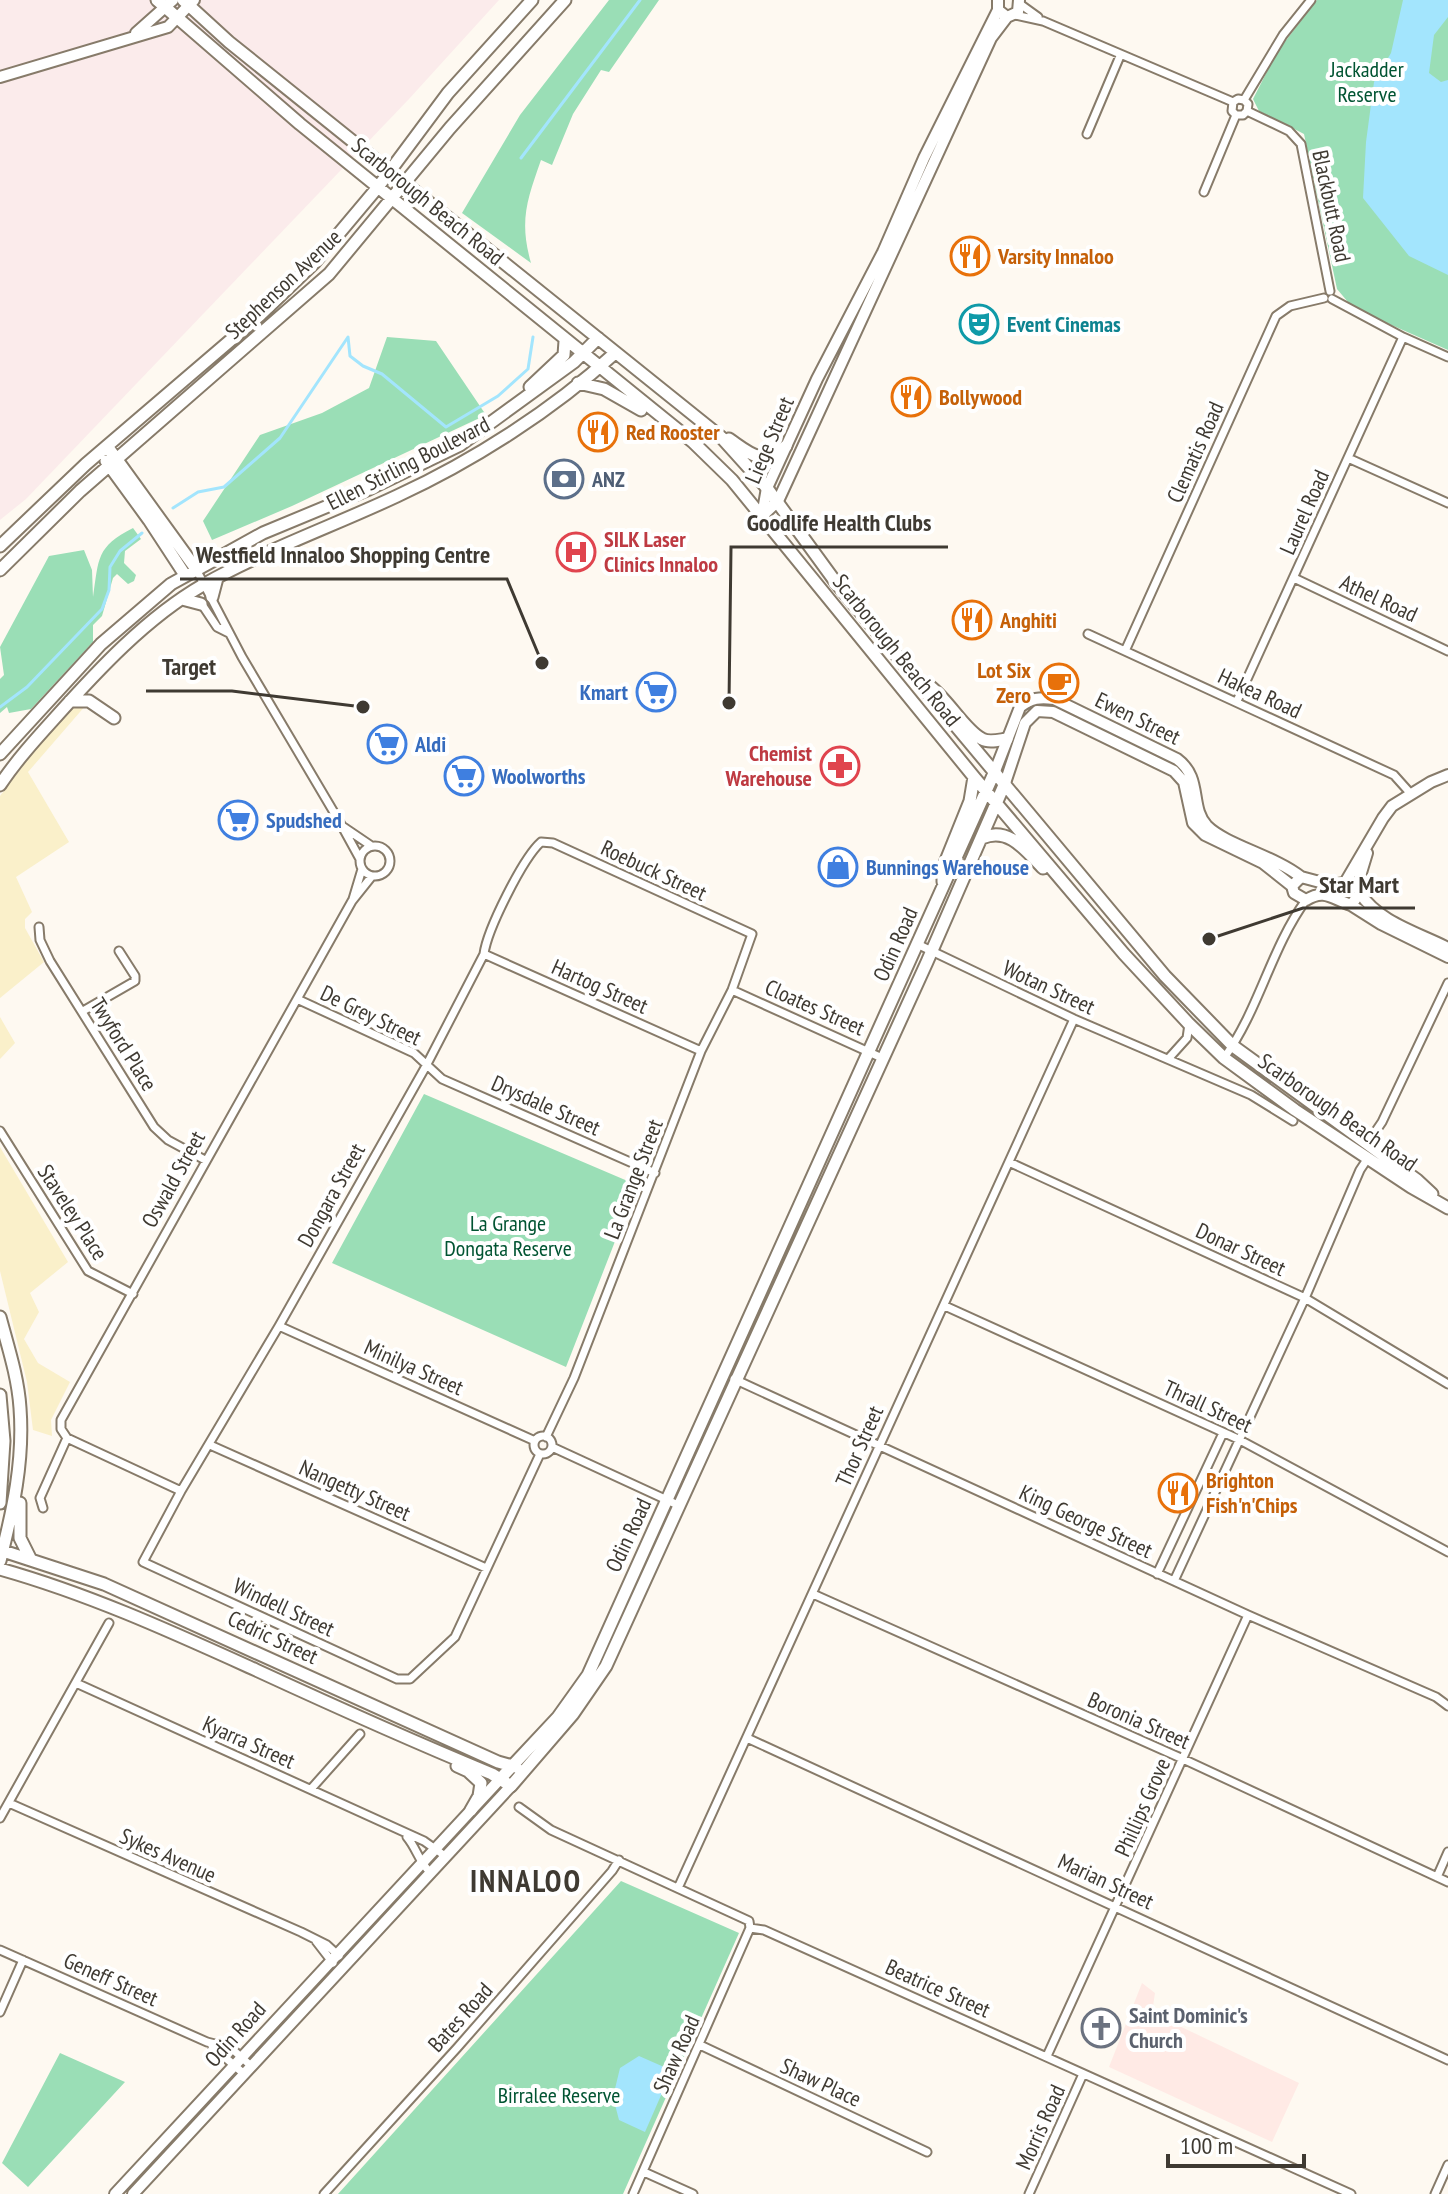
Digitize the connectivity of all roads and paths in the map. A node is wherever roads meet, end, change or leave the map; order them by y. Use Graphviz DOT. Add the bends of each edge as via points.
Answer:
graph roads {
  1 [pos="532,0"];
  2 [pos="565,0"];
  3 [pos="1311,0"];
  4 [pos="165,2"];
  5 [pos="189,2"];
  6 [pos="1010,8"];
  7 [pos="178,17"];
  8 [pos="131,37"];
  9 [pos="1120,56"];
  10 [pos="0,77"];
  11 [pos="1244,100"];
  12 [pos="1233,102"];
  13 [pos="1247,111"];
  14 [pos="1236,115"];
  15 [pos="1087,134"];
  16 [pos="390,172"];
  17 [pos="404,183"];
  18 [pos="378,187"];
  19 [pos="1204,192"];
  20 [pos="392,198"];
  21 [pos="1328,296"];
  22 [pos="1403,337"];
  23 [pos="598,338"];
  24 [pos="565,341"];
  25 [pos="615,353"];
  26 [pos="582,354"];
  27 [pos="1448,357"];
  28 [pos="599,368"];
  29 [pos="578,383"];
  30 [pos="505,414"];
  31 [pos="673,427"];
  32 [pos="715,431"];
  33 [pos="786,446"];
  34 [pos="103,449"];
  35 [pos="1348,458"];
  36 [pos="113,461"];
  37 [pos="767,488"];
  38 [pos="778,501"];
  39 [pos="1448,503"];
  40 [pos="762,516"];
  41 [pos="0,546"];
  42 [pos="0,570"];
  43 [pos="190,572"];
  44 [pos="217,578"];
  45 [pos="1294,578"];
  46 [pos="199,588"];
  47 [pos="182,599"];
  48 [pos="207,600"];
  49 [pos="229,633"];
  50 [pos="1088,634"];
  51 [pos="1125,651"];
  52 [pos="1448,651"];
  53 [pos="917,676"];
  54 [pos="70,701"];
  55 [pos="1237,701"];
  56 [pos="1076,709"];
  57 [pos="114,718"];
  58 [pos="1071,720"];
  59 [pos="1007,739"];
  60 [pos="0,754"];
  61 [pos="995,771"];
  62 [pos="1448,775"];
  63 [pos="974,777"];
  64 [pos="1005,783"];
  65 [pos="0,785"];
  66 [pos="986,792"];
  67 [pos="1411,794"];
  68 [pos="997,803"];
  69 [pos="342,826"];
  70 [pos="982,838"];
  71 [pos="541,842"];
  72 [pos="370,845"];
  73 [pos="360,859"];
  74 [pos="362,869"];
  75 [pos="372,876"];
  76 [pos="1301,877"];
  77 [pos="942,887"];
  78 [pos="1354,887"];
  79 [pos="1293,890"];
  80 [pos="1306,900"];
  81 [pos="352,901"];
  82 [pos="1351,905"];
  83 [pos="1294,918"];
  84 [pos="1095,920"];
  85 [pos="39,927"];
  86 [pos="752,934"];
  87 [pos="917,944"];
  88 [pos="1448,948"];
  89 [pos="119,951"];
  90 [pos="931,951"];
  91 [pos="484,954"];
  92 [pos="1448,957"];
  93 [pos="1448,983"];
  94 [pos="732,990"];
  95 [pos="297,999"];
  96 [pos="83,1011"];
  97 [pos="1074,1019"];
  98 [pos="1189,1024"];
  99 [pos="1233,1046"];
  100 [pos="701,1051"];
  101 [pos="869,1051"];
  102 [pos="882,1058"];
  103 [pos="1169,1058"];
  104 [pos="1224,1058"];
  105 [pos="426,1066"];
  106 [pos="1293,1121"];
  107 [pos="0,1131"];
  108 [pos="1370,1151"];
  109 [pos="205,1160"];
  110 [pos="1011,1163"];
  111 [pos="655,1173"];
  112 [pos="1448,1208"];
  113 [pos="133,1294"];
  114 [pos="1305,1298"];
  115 [pos="945,1306"];
  116 [pos="0,1317"];
  117 [pos="279,1326"];
  118 [pos="722,1374"];
  119 [pos="736,1380"];
  120 [pos="1448,1384"];
  121 [pos="0,1395"];
  122 [pos="1223,1433"];
  123 [pos="546,1437"];
  124 [pos="67,1438"];
  125 [pos="1238,1439"];
  126 [pos="535,1441"];
  127 [pos="210,1445"];
  128 [pos="879,1445"];
  129 [pos="552,1447"];
  130 [pos="540,1454"];
  131 [pos="20,1466"];
  132 [pos="181,1491"];
  133 [pos="1,1498"];
  134 [pos="666,1499"];
  135 [pos="680,1506"];
  136 [pos="43,1508"];
  137 [pos="1448,1552"];
  138 [pos="1,1554"];
  139 [pos="30,1558"];
  140 [pos="143,1562"];
  141 [pos="486,1568"];
  142 [pos="0,1569"];
  143 [pos="1157,1574"];
  144 [pos="1174,1581"];
  145 [pos="813,1594"];
  146 [pos="1248,1615"];
  147 [pos="109,1623"];
  148 [pos="76,1683"];
  149 [pos="1436,1697"];
  150 [pos="1448,1699"];
  151 [pos="1448,1706"];
  152 [pos="360,1734"];
  153 [pos="747,1738"];
  154 [pos="422,1745"];
  155 [pos="1183,1759"];
  156 [pos="513,1764"];
  157 [pos="523,1772"];
  158 [pos="506,1782"];
  159 [pos="311,1789"];
  160 [pos="9,1803"];
  161 [pos="519,1807"];
  162 [pos="471,1810"];
  163 [pos="0,1818"];
  164 [pos="406,1835"];
  165 [pos="435,1847"];
  166 [pos="1448,1852"];
  167 [pos="445,1856"];
  168 [pos="619,1860"];
  169 [pos="420,1863"];
  170 [pos="430,1872"];
  171 [pos="1437,1877"];
  172 [pos="1448,1882"];
  173 [pos="678,1888"];
  174 [pos="1117,1906"];
  175 [pos="750,1928"];
  176 [pos="0,1950"];
  177 [pos="334,1958"];
  178 [pos="23,1960"];
  179 [pos="343,1967"];
  180 [pos="0,2012"];
  181 [pos="700,2045"];
  182 [pos="1047,2056"];
  183 [pos="237,2060"];
  184 [pos="1448,2060"];
  185 [pos="246,2069"];
  186 [pos="1083,2074"];
  187 [pos="927,2152"];
  188 [pos="1448,2165"];
  189 [pos="644,2172"];
  190 [pos="115,2194"];
  191 [pos="133,2194"];
  192 [pos="324,2194"];
  193 [pos="633,2194"];
  194 [pos="693,2194"];
  195 [pos="1029,2194"];
  196 [pos="1351,2194"];
  197 [pos="1435,2194"];
  1 -- 16 [label="main road, Stephenson Avenue" via="448,93"];
  2 -- 17 [label="main road, Stephenson Avenue"];
  3 -- 11 [label="street"];
  4 -- 7 [label="main road, Scarborough Beach Road"];
  4 -- 8 [label="main road"];
  5 -- 7 [label="main road"];
  5 -- 16 [label="main road, Scarborough Beach Road" via="229,42"];
  6 -- 9 [label="street"];
  6 -- 33 [label="main road, Liege Street" via="924,158"];
  6 -- 38 [label="main road, Liege Street" via="991,38"];
  7 -- 8 [label="main road" via="168,27"];
  7 -- 18 [label="main road, Scarborough Beach Road"];
  8 -- 10 [label="main road"];
  9 -- 12 [label="street"];
  9 -- 15 [label="street"];
  11 -- 12 [label="street"];
  11 -- 13 [label="street"];
  12 -- 14 [label="street"];
  13 -- 14 [label="street"];
  13 -- 21 [label="street, Blackbutt Road" via="1289,131 1301,144"];
  14 -- 19 [label="street"];
  16 -- 17 [label="main road, Scarborough Beach Road"];
  16 -- 18 [label="main road, Stephenson Avenue"];
  17 -- 20 [label="main road, Stephenson Avenue"];
  17 -- 23 [label="main road, Scarborough Beach Road"];
  18 -- 20 [label="main road, Scarborough Beach Road"];
  18 -- 34 [label="main road, Stephenson Avenue" via="315,262 260,315"];
  20 -- 24 [label="main road, Scarborough Beach Road"];
  20 -- 36 [label="main road, Stephenson Avenue" via="312,291"];
  21 -- 22 [label="street"];
  21 -- 51 [label="street, Clematis Road" via="1290,306 1276,316"];
  22 -- 27 [label="street"];
  22 -- 35 [label="street, Laurel Road"];
  23 -- 25 [label="main road, Scarborough Beach Road"];
  23 -- 26 [label="main road, Ellen Stirling Boulevard"];
  24 -- 26 [label="main road, Scarborough Beach Road"];
  24 -- 30 [label="main road" via="564,355"];
  25 -- 28 [label="main road, Ellen Stirling Boulevard"];
  25 -- 32 [label="main road, Scarborough Beach Road"];
  26 -- 28 [label="main road, Scarborough Beach Road"];
  26 -- 30 [label="main road, Ellen Stirling Boulevard"];
  28 -- 29 [label="main road, Ellen Stirling Boulevard"];
  28 -- 31 [label="main road, Scarborough Beach Road"];
  29 -- 31 [label="main road" via="620,395"];
  29 -- 44 [label="main road, Ellen Stirling Boulevard" via="465,462"];
  30 -- 43 [label="main road, Ellen Stirling Boulevard" via="439,457 263,533"];
  31 -- 40 [label="main road, Scarborough Beach Road" via="732,480"];
  32 -- 33 [label="main road" via="761,458"];
  32 -- 37 [label="main road, Scarborough Beach Road"];
  33 -- 37 [label="main road, Liege Street"];
  34 -- 36 [label="main road"];
  34 -- 41 [label="main road, Stephenson Avenue"];
  35 -- 39 [label="street"];
  35 -- 45 [label="street, Laurel Road"];
  36 -- 42 [label="main road, Stephenson Avenue"];
  36 -- 43 [label="main road"];
  37 -- 38 [label="main road, Scarborough Beach Road"];
  37 -- 40 [label="main road, Liege Street"];
  38 -- 40 [label="main road, Liege Street"];
  38 -- 53 [label="main road, Scarborough Beach Road" via="837,584"];
  40 -- 63 [label="main road, Scarborough Beach Road"];
  43 -- 46 [label="street"];
  43 -- 46 [label="street"];
  43 -- 60 [label="main road, Ellen Stirling Boulevard" via="101,644"];
  44 -- 46 [label="main road, Ellen Stirling Boulevard"];
  44 -- 48 [label="main road"];
  45 -- 52 [label="street, Athel Road"];
  45 -- 55 [label="street, Laurel Road"];
  46 -- 47 [label="main road, Ellen Stirling Boulevard"];
  46 -- 48 [label="street"];
  46 -- 48 [label="street"];
  47 -- 48 [label="main road"];
  47 -- 54 [label="main road, Ellen Stirling Boulevard" via="136,635"];
  48 -- 49 [label="street"];
  48 -- 49 [label="street" via="217,627"];
  49 -- 69 [label="street"];
  50 -- 51 [label="street, Hakea Road"];
  51 -- 55 [label="street, Hakea Road"];
  53 -- 59 [label="main road" via="982,739"];
  53 -- 61 [label="main road, Scarborough Beach Road"];
  54 -- 57 [label="main road" via="89,701"];
  54 -- 65 [label="main road, Ellen Stirling Boulevard"];
  55 -- 67 [label="street, Hakea Road" via="1394,775"];
  56 -- 58 [label="main road"];
  56 -- 59 [label="main road, Ewen Street" via="1042,697 1028,701 1020,707"];
  56 -- 76 [label="main road, Ewen Street" via="1184,764 1209,829"];
  58 -- 64 [label="main road, Ewen Street" via="1053,712 1031,715"];
  58 -- 79 [label="main road, Ewen Street" via="1174,771 1184,782 1193,823 1205,835 1263,863"];
  59 -- 61 [label="main road, Ewen Street"];
  61 -- 64 [label="main road, Scarborough Beach Road"];
  61 -- 66 [label="main road, Odin Road"];
  62 -- 67 [label="main road"];
  63 -- 66 [label="main road, Scarborough Beach Road"];
  63 -- 77 [label="main road" via="943,868"];
  64 -- 68 [label="main road, Odin Road"];
  64 -- 99 [label="main road, Scarborough Beach Road" via="1155,964"];
  66 -- 68 [label="main road, Scarborough Beach Road"];
  66 -- 77 [label="main road, Odin Road"];
  67 -- 78 [label="main road" via="1383,818"];
  68 -- 70 [label="main road, Odin Road"];
  68 -- 84 [label="main road, Scarborough Beach Road"];
  69 -- 72 [label="street"];
  69 -- 73 [label="street"];
  70 -- 84 [label="main road" via="996,834 1015,840"];
  70 -- 90 [label="main road, Odin Road"];
  71 -- 86 [label="street, Roebuck Street"];
  71 -- 91 [label="street, Dongara Street" via="509,892"];
  72 -- 73 [label="street"];
  72 -- 75 [label="street" via="384,848 390,862 382,875"];
  73 -- 74 [label="street"];
  74 -- 75 [label="street"];
  74 -- 81 [label="street"];
  75 -- 81 [label="street, Oswald Street"];
  76 -- 78 [label="main road, Ewen Street"];
  76 -- 79 [label="main road"];
  77 -- 87 [label="main road, Odin Road"];
  78 -- 82 [label="main road"];
  78 -- 88 [label="main road" via="1381,915"];
  79 -- 80 [label="main road, Ewen Street"];
  79 -- 83 [label="street"];
  80 -- 82 [label="main road, Ewen Street" via="1326,893"];
  80 -- 83 [label="street"];
  81 -- 95 [label="street, Oswald Street"];
  82 -- 92 [label="main road, Ewen Street"];
  83 -- 99 [label="street"];
  84 -- 98 [label="main road, Scarborough Beach Road"];
  85 -- 96 [label="street, Twyford Place" via="50,961"];
  86 -- 94 [label="street, La Grange Street"];
  87 -- 90 [label="street, Wotan Street"];
  87 -- 101 [label="main road, Odin Road"];
  89 -- 96 [label="street" via="135,981"];
  90 -- 97 [label="street, Wotan Street"];
  90 -- 102 [label="main road, Odin Road"];
  91 -- 100 [label="street, Hartog Street"];
  91 -- 105 [label="street, Dongara Street"];
  93 -- 108 [label="street"];
  94 -- 100 [label="street, La Grange Street"];
  94 -- 101 [label="street, Cloates Street"];
  95 -- 105 [label="street, De Grey Street" via="414,1053"];
  95 -- 109 [label="street, Oswald Street"];
  96 -- 109 [label="street, Twyford Place" via="154,1127"];
  97 -- 103 [label="street, Wotan Street"];
  97 -- 110 [label="street, Thor Street"];
  98 -- 103 [label="street" via="1187,1038"];
  98 -- 104 [label="main road, Scarborough Beach Road"];
  99 -- 104 [label="street"];
  99 -- 108 [label="main road, Scarborough Beach Road"];
  100 -- 111 [label="street, La Grange Street"];
  101 -- 102 [label="street, Cloates Street"];
  101 -- 118 [label="main road, Odin Road"];
  102 -- 119 [label="main road, Odin Road"];
  103 -- 106 [label="street, Wotan Street" via="1251,1095"];
  104 -- 108 [label="main road, Scarborough Beach Road" via="1295,1110"];
  105 -- 111 [label="street, Drysdale Street" via="442,1079"];
  105 -- 117 [label="street, Dongara Street"];
  107 -- 113 [label="street, Staveley Place" via="88,1271"];
  108 -- 112 [label="main road, Scarborough Beach Road" via="1417,1180"];
  108 -- 114 [label="street"];
  109 -- 113 [label="street, Oswald Street"];
  110 -- 114 [label="street, Donar Street"];
  110 -- 115 [label="street, Thor Street"];
  111 -- 123 [label="street, La Grange Street"];
  113 -- 124 [label="street, Oswald Street" via="61,1420"];
  114 -- 120 [label="street, Donar Street"];
  114 -- 125 [label="street"];
  115 -- 122 [label="street, Thrall Street"];
  115 -- 128 [label="street, Thor Street"];
  116 -- 131 [label="main road" via="20,1406"];
  117 -- 126 [label="street, Minilya Street"];
  117 -- 127 [label="street, Dongara Street"];
  118 -- 119 [label="street, King George Street"];
  118 -- 134 [label="main road, Odin Road"];
  119 -- 128 [label="street, King George Street"];
  119 -- 135 [label="main road, Odin Road"];
  121 -- 133 [label="main road"];
  122 -- 125 [label="street, Thrall Street"];
  122 -- 143 [label="street"];
  123 -- 126 [label="street"];
  123 -- 129 [label="street"];
  124 -- 132 [label="street"];
  124 -- 136 [label="street, Oswald Street" via="40,1498"];
  125 -- 137 [label="street, Thrall Street"];
  125 -- 144 [label="street"];
  126 -- 130 [label="street"];
  127 -- 132 [label="street, Dongara Street"];
  127 -- 141 [label="street, Nangetty Street"];
  128 -- 143 [label="street, King George Street"];
  128 -- 145 [label="street, Thor Street"];
  129 -- 130 [label="street"];
  129 -- 134 [label="street"];
  130 -- 141 [label="street"];
  131 -- 138 [label="main road"];
  131 -- 139 [label="main road" via="20,1538"];
  132 -- 140 [label="street, Dongara Street"];
  134 -- 135 [label="street"];
  134 -- 156 [label="main road, Odin Road" via="588,1675 558,1717"];
  135 -- 157 [label="main road, Odin Road" via="600,1677"];
  138 -- 139 [label="main road, Cedric Street"];
  139 -- 156 [label="main road, Cedric Street" via="104,1584 498,1762"];
  140 -- 141 [label="street, Windell Street" via="397,1679 410,1679 455,1637"];
  142 -- 154 [label="main road, Cedric Street" via="128,1612"];
  143 -- 144 [label="street, King George Street"];
  144 -- 146 [label="street, King George Street"];
  145 -- 153 [label="street, Thor Street"];
  145 -- 155 [label="street, Boronia Street"];
  146 -- 149 [label="street, King George Street"];
  146 -- 155 [label="street, Phillips Grove"];
  147 -- 148 [label="street"];
  148 -- 159 [label="street, Kyarra Street"];
  148 -- 160 [label="street"];
  149 -- 150 [label="street, King George Street"];
  149 -- 151 [label="street, King George Street"];
  152 -- 159 [label="street"];
  153 -- 173 [label="street, Thor Street"];
  153 -- 174 [label="street, Marian Street"];
  154 -- 158 [label="main road, Cedric Street"];
  154 -- 162 [label="main road" via="481,1783"];
  155 -- 171 [label="street, Boronia Street"];
  155 -- 174 [label="street, Phillips Grove"];
  156 -- 157 [label="main road, Cedric Street"];
  156 -- 158 [label="main road, Odin Road"];
  157 -- 158 [label="main road, Odin Road"];
  158 -- 162 [label="main road, Odin Road"];
  158 -- 167 [label="main road, Odin Road"];
  159 -- 164 [label="street, Kyarra Street"];
  160 -- 163 [label="street"];
  160 -- 177 [label="street, Sykes Avenue" via="314,1939"];
  161 -- 168 [label="street, Beatrice Street" via="551,1830"];
  162 -- 165 [label="main road, Odin Road"];
  164 -- 165 [label="street, Kyarra Street"];
  164 -- 169 [label="street"];
  165 -- 167 [label="street, Kyarra Street"];
  165 -- 169 [label="main road, Odin Road"];
  166 -- 171 [label="street"];
  167 -- 170 [label="main road, Odin Road"];
  168 -- 173 [label="street, Beatrice Street"];
  168 -- 192 [label="street, Bates Road"];
  169 -- 170 [label="street"];
  169 -- 177 [label="main road, Odin Road"];
  170 -- 179 [label="main road, Odin Road"];
  171 -- 172 [label="street, Boronia Street"];
  173 -- 175 [label="street, Beatrice Street" via="749,1921"];
  174 -- 182 [label="street, Phillips Grove"];
  174 -- 184 [label="street, Marian Street"];
  175 -- 181 [label="street, Shaw Road"];
  175 -- 182 [label="street, Beatrice Street"];
  176 -- 178 [label="street, Geneff Street"];
  177 -- 179 [label="street, Sykes Avenue"];
  177 -- 183 [label="main road, Odin Road"];
  178 -- 180 [label="street"];
  178 -- 183 [label="street, Geneff Street"];
  179 -- 185 [label="main road, Odin Road"];
  181 -- 187 [label="street, Shaw Place"];
  181 -- 189 [label="street, Shaw Road"];
  182 -- 186 [label="street, Beatrice Street"];
  183 -- 185 [label="street, Geneff Street"];
  183 -- 190 [label="main road, Odin Road"];
  185 -- 191 [label="main road, Odin Road"];
  186 -- 195 [label="street, Morris Road"];
  186 -- 196 [label="street, Beatrice Street"];
  188 -- 197 [label="street"];
  189 -- 193 [label="street, Shaw Road"];
  189 -- 194 [label="street"];
}
